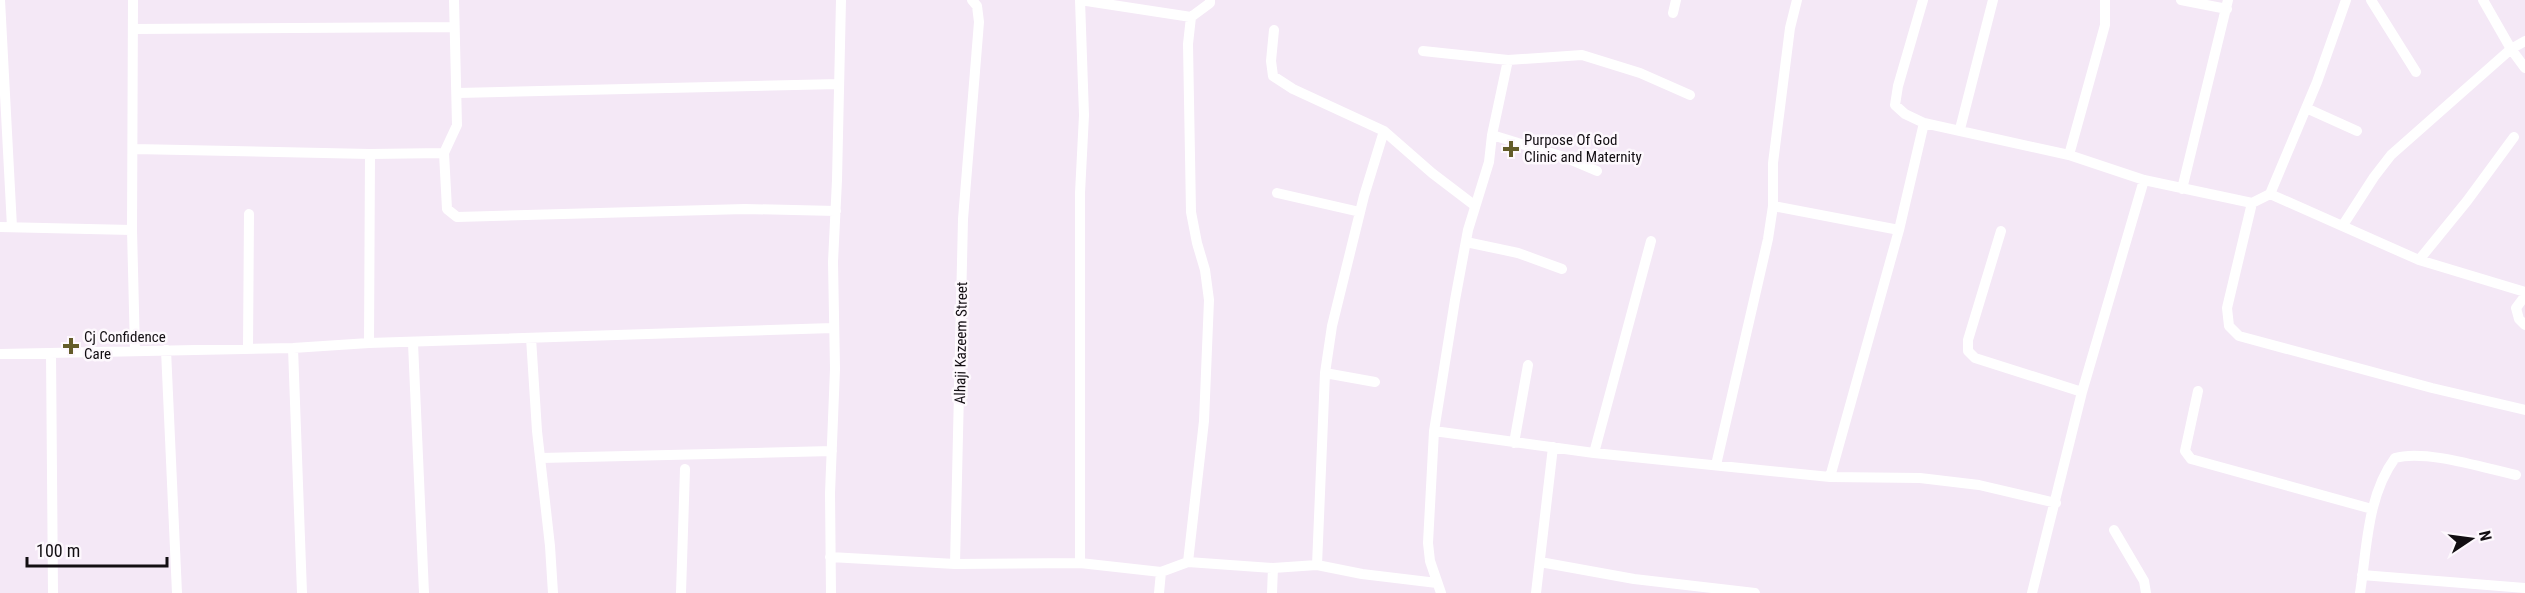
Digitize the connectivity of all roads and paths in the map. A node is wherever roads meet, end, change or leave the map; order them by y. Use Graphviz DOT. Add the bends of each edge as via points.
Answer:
graph roads {
  1 [pos="0,0"];
  2 [pos="133,0"];
  3 [pos="454,0"];
  4 [pos="841,0"];
  5 [pos="972,0"];
  6 [pos="1080,0"];
  7 [pos="1210,0"];
  8 [pos="1676,0"];
  9 [pos="1797,0"];
  10 [pos="1923,0"];
  11 [pos="1993,0"];
  12 [pos="2105,0"];
  13 [pos="2181,0"];
  14 [pos="2346,0"];
  15 [pos="2371,0"];
  16 [pos="2483,0"];
  17 [pos="2227,5"];
  18 [pos="1673,14"];
  19 [pos="1191,16"];
  20 [pos="454,27"];
  21 [pos="134,29"];
  22 [pos="1274,30"];
  23 [pos="2525,41"];
  24 [pos="2511,49"];
  25 [pos="1423,51"];
  26 [pos="1508,60"];
  27 [pos="2525,68"];
  28 [pos="2416,72"];
  29 [pos="839,84"];
  30 [pos="458,93"];
  31 [pos="1690,95"];
  32 [pos="2306,108"];
  33 [pos="1924,123"];
  34 [pos="1960,129"];
  35 [pos="2357,130"];
  36 [pos="1384,131"];
  37 [pos="1491,135"];
  38 [pos="2514,137"];
  39 [pos="134,149"];
  40 [pos="444,153"];
  41 [pos="370,154"];
  42 [pos="2069,154"];
  43 [pos="1597,171"];
  44 [pos="2144,180"];
  45 [pos="2182,189"];
  46 [pos="1277,193"];
  47 [pos="2270,194"];
  48 [pos="2252,203"];
  49 [pos="1474,205"];
  50 [pos="1773,206"];
  51 [pos="836,211"];
  52 [pos="1360,212"];
  53 [pos="249,214"];
  54 [pos="2343,225"];
  55 [pos="0,227"];
  56 [pos="12,227"];
  57 [pos="132,230"];
  58 [pos="1899,230"];
  59 [pos="2001,231"];
  60 [pos="1651,241"];
  61 [pos="1466,242"];
  62 [pos="2419,260"];
  63 [pos="1562,269"];
  64 [pos="2525,294"];
  65 [pos="2525,325"];
  66 [pos="833,328"];
  67 [pos="531,338"];
  68 [pos="369,343"];
  69 [pos="413,343"];
  70 [pos="248,348"];
  71 [pos="293,348"];
  72 [pos="135,350"];
  73 [pos="166,350"];
  74 [pos="51,353"];
  75 [pos="0,354"];
  76 [pos="1528,365"];
  77 [pos="1325,373"];
  78 [pos="1375,382"];
  79 [pos="2198,391"];
  80 [pos="2082,392"];
  81 [pos="2525,410"];
  82 [pos="1434,431"];
  83 [pos="1514,443"];
  84 [pos="1553,447"];
  85 [pos="832,451"];
  86 [pos="1594,453"];
  87 [pos="541,458"];
  88 [pos="1716,465"];
  89 [pos="685,469"];
  90 [pos="2516,475"];
  91 [pos="1830,477"];
  92 [pos="2056,503"];
  93 [pos="2372,509"];
  94 [pos="2114,530"];
  95 [pos="830,557"];
  96 [pos="1188,561"];
  97 [pos="1540,561"];
  98 [pos="1080,563"];
  99 [pos="955,564"];
  100 [pos="1317,565"];
  101 [pos="1273,568"];
  102 [pos="1161,572"];
  103 [pos="2362,575"];
  104 [pos="1439,588"];
  105 [pos="2525,588"];
  106 [pos="53,593"];
  107 [pos="177,593"];
  108 [pos="302,593"];
  109 [pos="424,593"];
  110 [pos="553,593"];
  111 [pos="681,593"];
  112 [pos="831,593"];
  113 [pos="1159,593"];
  114 [pos="1272,593"];
  115 [pos="1536,593"];
  116 [pos="1755,593"];
  117 [pos="2032,593"];
  118 [pos="2146,593"];
  119 [pos="2360,593"];
  1 -- 56 [label="street"];
  2 -- 21 [label="street"];
  3 -- 20 [label="street"];
  4 -- 29 [label="street"];
  5 -- 99 [label="street, Alhaji Kazeem Street" via="979,22 963,219"];
  6 -- 19 [label="street"];
  6 -- 98 [label="street" via="1084,115 1080,193"];
  7 -- 19 [label="street"];
  8 -- 18 [label="street"];
  9 -- 50 [label="street" via="1773,163"];
  10 -- 33 [label="street" via="1895,105"];
  11 -- 34 [label="street"];
  12 -- 42 [label="street" via="2105,25"];
  13 -- 17 [label="street"];
  14 -- 32 [label="street"];
  15 -- 28 [label="street"];
  16 -- 24 [label="street"];
  17 -- 45 [label="street"];
  19 -- 96 [label="street" via="1191,212 1209,300 1204,421"];
  20 -- 21 [label="street"];
  20 -- 30 [label="street"];
  21 -- 39 [label="street"];
  22 -- 36 [label="street" via="1270,61 1273,76"];
  23 -- 24 [label="street"];
  24 -- 27 [label="street"];
  24 -- 54 [label="street" via="2391,154"];
  25 -- 26 [label="street"];
  26 -- 31 [label="street" via="1582,55"];
  26 -- 37 [label="street"];
  29 -- 30 [label="street"];
  29 -- 51 [label="street"];
  30 -- 40 [label="street" via="457,125"];
  32 -- 35 [label="street"];
  32 -- 47 [label="street"];
  33 -- 34 [label="street"];
  33 -- 58 [label="street"];
  34 -- 42 [label="street"];
  36 -- 49 [label="street"];
  36 -- 52 [label="street"];
  37 -- 43 [label="street"];
  37 -- 49 [label="street" via="1489,162"];
  38 -- 62 [label="street"];
  39 -- 41 [label="street"];
  39 -- 57 [label="street"];
  40 -- 41 [label="street"];
  40 -- 51 [label="street" via="447,209 457,217 746,209"];
  41 -- 68 [label="street"];
  42 -- 44 [label="street"];
  44 -- 45 [label="street"];
  44 -- 80 [label="street"];
  45 -- 48 [label="street"];
  46 -- 52 [label="street"];
  47 -- 48 [label="street"];
  47 -- 54 [label="street"];
  48 -- 81 [label="street" via="2227,308 2229,326 2239,336"];
  49 -- 61 [label="street"];
  50 -- 58 [label="street"];
  50 -- 88 [label="street"];
  51 -- 66 [label="street"];
  52 -- 77 [label="street" via="1332,326"];
  53 -- 70 [label="street"];
  54 -- 62 [label="street"];
  55 -- 56 [label="street"];
  56 -- 57 [label="street"];
  57 -- 72 [label="street"];
  58 -- 91 [label="street"];
  59 -- 80 [label="street" via="1968,351 1975,358"];
  60 -- 86 [label="street"];
  61 -- 63 [label="street"];
  61 -- 82 [label="street"];
  62 -- 64 [label="street"];
  64 -- 65 [label="street" via="2516,308 2518,319"];
  66 -- 67 [label="street"];
  66 -- 85 [label="street" via="836,369"];
  67 -- 69 [label="street"];
  67 -- 87 [label="street"];
  68 -- 69 [label="street"];
  68 -- 71 [label="street"];
  69 -- 109 [label="street"];
  70 -- 71 [label="street"];
  70 -- 73 [label="street"];
  71 -- 108 [label="street"];
  72 -- 73 [label="street"];
  72 -- 74 [label="street"];
  73 -- 107 [label="street"];
  74 -- 75 [label="street"];
  74 -- 106 [label="street"];
  76 -- 83 [label="street"];
  77 -- 78 [label="street"];
  77 -- 100 [label="street"];
  79 -- 93 [label="street" via="2185,451 2191,459"];
  80 -- 92 [label="street"];
  82 -- 83 [label="street"];
  82 -- 104 [label="street" via="1428,543"];
  83 -- 84 [label="street"];
  84 -- 86 [label="street"];
  84 -- 97 [label="street"];
  85 -- 87 [label="street"];
  85 -- 95 [label="street"];
  86 -- 88 [label="street"];
  87 -- 110 [label="street"];
  88 -- 91 [label="street"];
  89 -- 111 [label="street"];
  90 -- 93 [label="street" via="2456,461 2395,458"];
  91 -- 92 [label="street" via="1920,478 1978,485"];
  92 -- 117 [label="street"];
  93 -- 103 [label="street"];
  94 -- 118 [label="street" via="2144,581"];
  95 -- 99 [label="street"];
  95 -- 112 [label="street"];
  96 -- 101 [label="street"];
  96 -- 102 [label="street"];
  97 -- 115 [label="street"];
  97 -- 116 [label="street" via="1634,579"];
  98 -- 99 [label="street"];
  98 -- 102 [label="street"];
  100 -- 101 [label="street"];
  100 -- 104 [label="street"];
  101 -- 114 [label="street"];
  102 -- 113 [label="street"];
  103 -- 105 [label="street"];
  103 -- 119 [label="street"];
}
